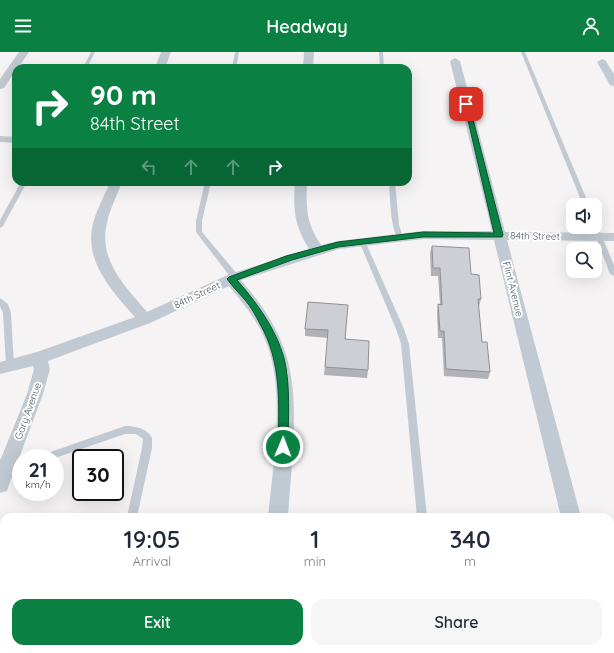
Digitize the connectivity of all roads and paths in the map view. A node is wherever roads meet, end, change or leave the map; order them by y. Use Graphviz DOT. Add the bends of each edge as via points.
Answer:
graph roads {
  1 [pos="24,52"];
  2 [pos="93,52"];
  3 [pos="166,52"];
  4 [pos="237,52"];
  5 [pos="309,52"];
  6 [pos="380,52"];
  7 [pos="523,52"];
  8 [pos="455,61"];
  9 [pos="602,62"];
  10 [pos="16,64"];
  11 [pos="87,64"];
  12 [pos="162,64"];
  13 [pos="235,64"];
  14 [pos="308,64"];
  15 [pos="382,64"];
  16 [pos="12,69"];
  17 [pos="614,83"];
  18 [pos="0,86"];
  19 [pos="0,139"];
  20 [pos="12,140"];
  21 [pos="22,186"];
  22 [pos="115,186"];
  23 [pos="207,186"];
  24 [pos="301,186"];
  25 [pos="392,186"];
  26 [pos="583,198"];
  27 [pos="0,226"];
  28 [pos="566,233"];
  29 [pos="602,233"];
  30 [pos="598,234"];
  31 [pos="499,235"];
  32 [pos="400,236"];
  33 [pos="614,237"];
  34 [pos="362,241"];
  35 [pos="317,250"];
  36 [pos="614,274"];
  37 [pos="233,278"];
  38 [pos="0,301"];
  39 [pos="145,319"];
  40 [pos="39,358"];
  41 [pos="5,367"];
  42 [pos="64,451"];
  43 [pos="10,462"];
  44 [pos="0,485"];
  45 [pos="133,513"];
  46 [pos="278,513"];
  47 [pos="422,513"];
  48 [pos="570,513"];
  1 -- 10 [label="street"];
  2 -- 11 [label="lane"];
  3 -- 12 [label="street"];
  4 -- 13 [label="lane"];
  5 -- 14 [label="street"];
  6 -- 15 [label="lane"];
  7 -- 26 [label="lane"];
  8 -- 31 [label="street, Flint Avenue"];
  9 -- 17 [label="street"];
  16 -- 18 [label="street"];
  19 -- 20 [label="street"];
  21 -- 27 [label="lane"];
  22 -- 39 [label="street" via="98,234 98,249 112,279"];
  23 -- 37 [label="lane" via="199,232"];
  24 -- 35 [label="street" via="300,216"];
  25 -- 32 [label="lane" via="396,225"];
  28 -- 31 [label="street, 84th Street"];
  29 -- 33 [label="street, 84th Street"];
  30 -- 36 [label="lane"];
  31 -- 32 [label="street, 84th Street"];
  31 -- 48 [label="street, Flint Avenue"];
  32 -- 34 [label="street, 84th Street"];
  34 -- 35 [label="street, 84th Street"];
  34 -- 47 [label="lane" via="405,344"];
  35 -- 37 [label="street, 84th Street"];
  37 -- 39 [label="street, 84th Street"];
  37 -- 46 [label="street" via="264,324 280,359 284,396"];
  38 -- 41 [label="lane" via="8,313"];
  39 -- 40 [label="street, 84th Street"];
  40 -- 41 [label="street, 84th Street"];
  40 -- 43 [label="street, Gary Avenue" via="42,368 35,394"];
  42 -- 45 [label="lane" via="125,430 135,429 148,438"];
  43 -- 44 [label="street, Gary Avenue"];
}
